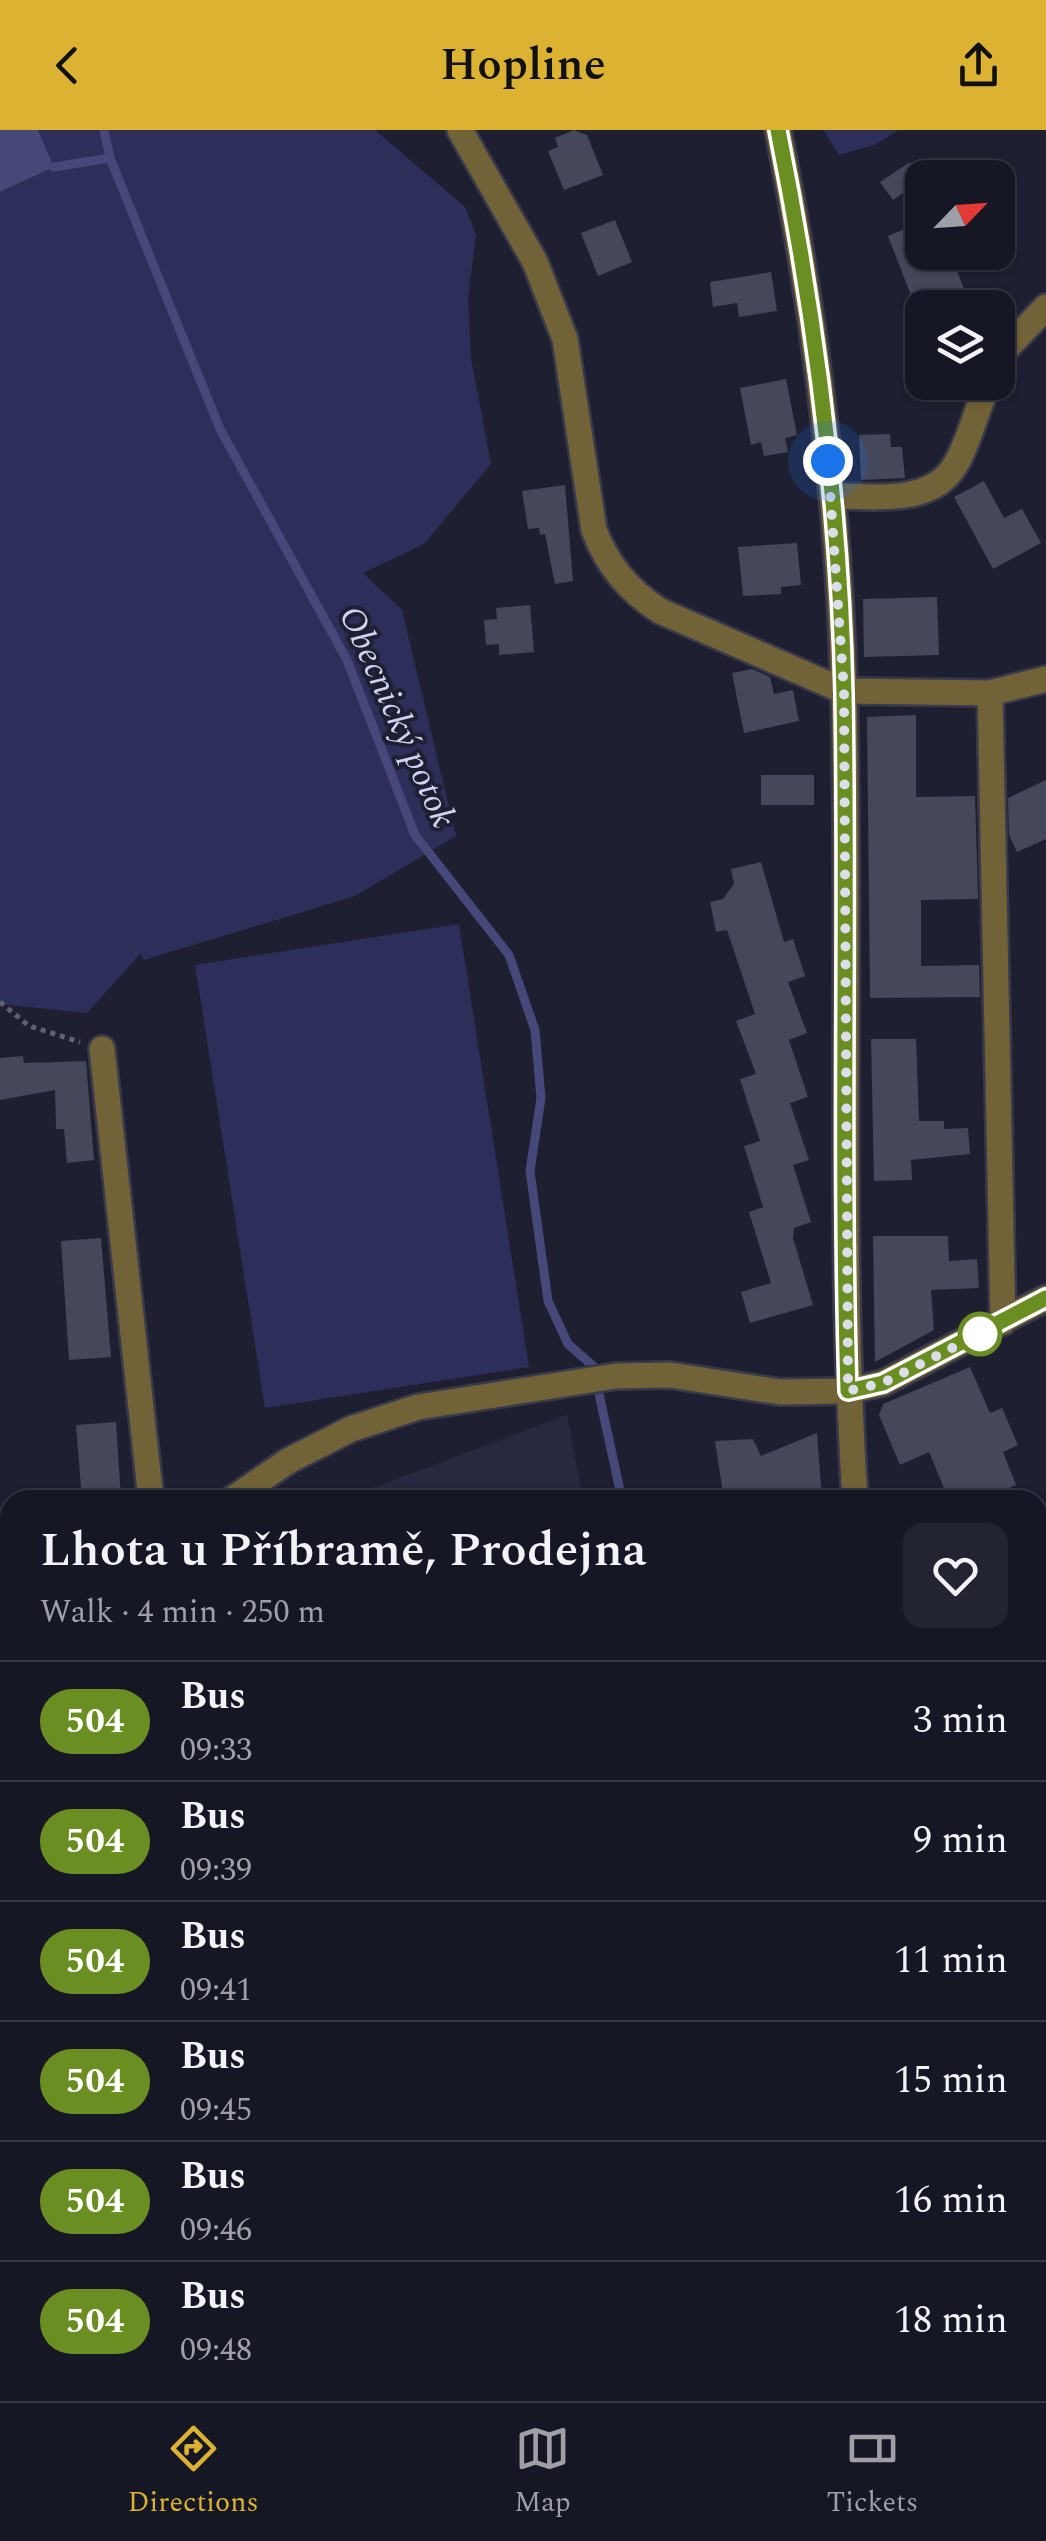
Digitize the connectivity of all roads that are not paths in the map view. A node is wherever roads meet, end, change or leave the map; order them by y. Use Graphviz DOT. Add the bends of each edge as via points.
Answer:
graph roads {
  1 [pos="460,130"];
  2 [pos="778,130"];
  3 [pos="1046,307"];
  4 [pos="1015,340"];
  5 [pos="982,400"];
  6 [pos="833,496"];
  7 [pos="1046,680"];
  8 [pos="844,691"];
  9 [pos="990,693"];
  10 [pos="102,1049"];
  11 [pos="1046,1298"];
  12 [pos="1003,1322"];
  13 [pos="848,1391"];
  14 [pos="149,1490"];
  15 [pos="245,1490"];
  16 [pos="855,1490"];
  1 -- 8 [label="street" via="535,262 564,339 588,504 602,553 636,595 660,610"];
  2 -- 6 [label="street" via="802,252"];
  3 -- 4 [label="street"];
  5 -- 6 [label="street" via="953,469 932,488 903,496"];
  6 -- 8 [label="street"];
  7 -- 9 [label="street"];
  8 -- 9 [label="street"];
  8 -- 13 [label="street"];
  9 -- 12 [label="street"];
  10 -- 14 [label="street"];
  11 -- 12 [label="street"];
  12 -- 13 [label="street" via="883,1383"];
  13 -- 15 [label="street" via="780,1392 670,1376 616,1376 418,1407 350,1429"];
  13 -- 16 [label="street"];
}
